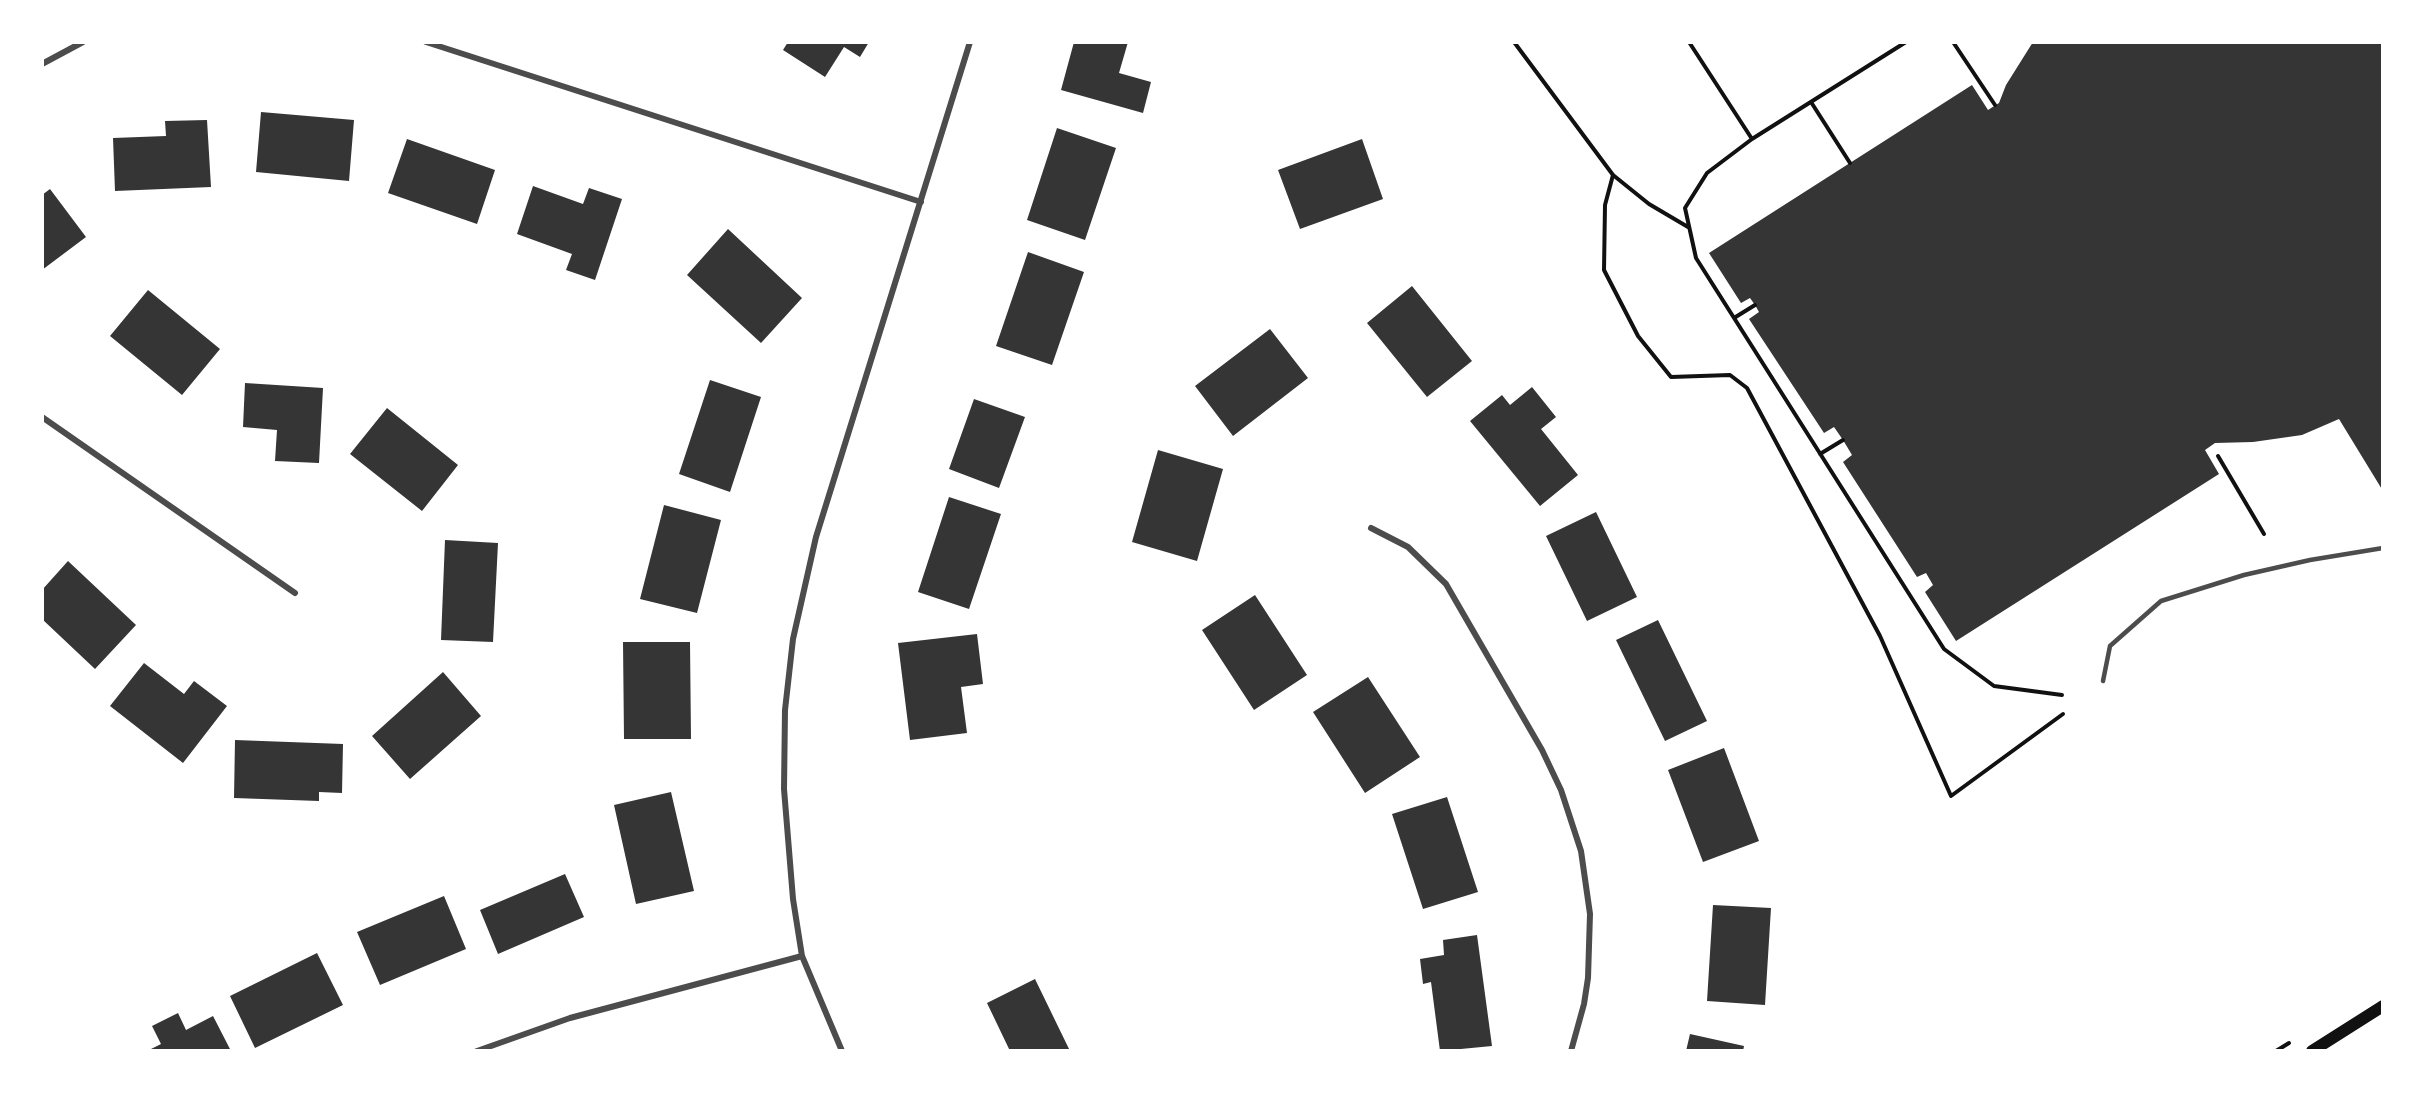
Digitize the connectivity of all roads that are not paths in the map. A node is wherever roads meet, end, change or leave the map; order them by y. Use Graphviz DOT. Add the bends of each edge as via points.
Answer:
graph roads {
  1 [pos="83,42"];
  2 [pos="426,42"];
  3 [pos="970,42"];
  4 [pos="444,44"];
  5 [pos="42,64"];
  6 [pos="921,202"];
  7 [pos="42,417"];
  8 [pos="1371,528"];
  9 [pos="2383,548"];
  10 [pos="295,593"];
  11 [pos="2103,681"];
  12 [pos="802,956"];
  13 [pos="2383,1006"];
  14 [pos="477,1051"];
  15 [pos="842,1051"];
  16 [pos="1571,1051"];
  17 [pos="2312,1051"];
  1 -- 5 [label="street"];
  2 -- 4 [label="street"];
  3 -- 6 [label="street"];
  4 -- 6 [label="street" via="504,69"];
  6 -- 12 [label="street" via="816,537 793,639 785,711 784,789"];
  7 -- 10 [label="street"];
  8 -- 16 [label="street" via="1408,547 1446,584 1561,790 1581,851 1590,914 1588,978"];
  9 -- 11 [label="lane" via="2244,574 2161,601 2110,646"];
  12 -- 14 [label="street" via="570,1018"];
  12 -- 15 [label="street"];
  13 -- 17 [label="main road"];
}
